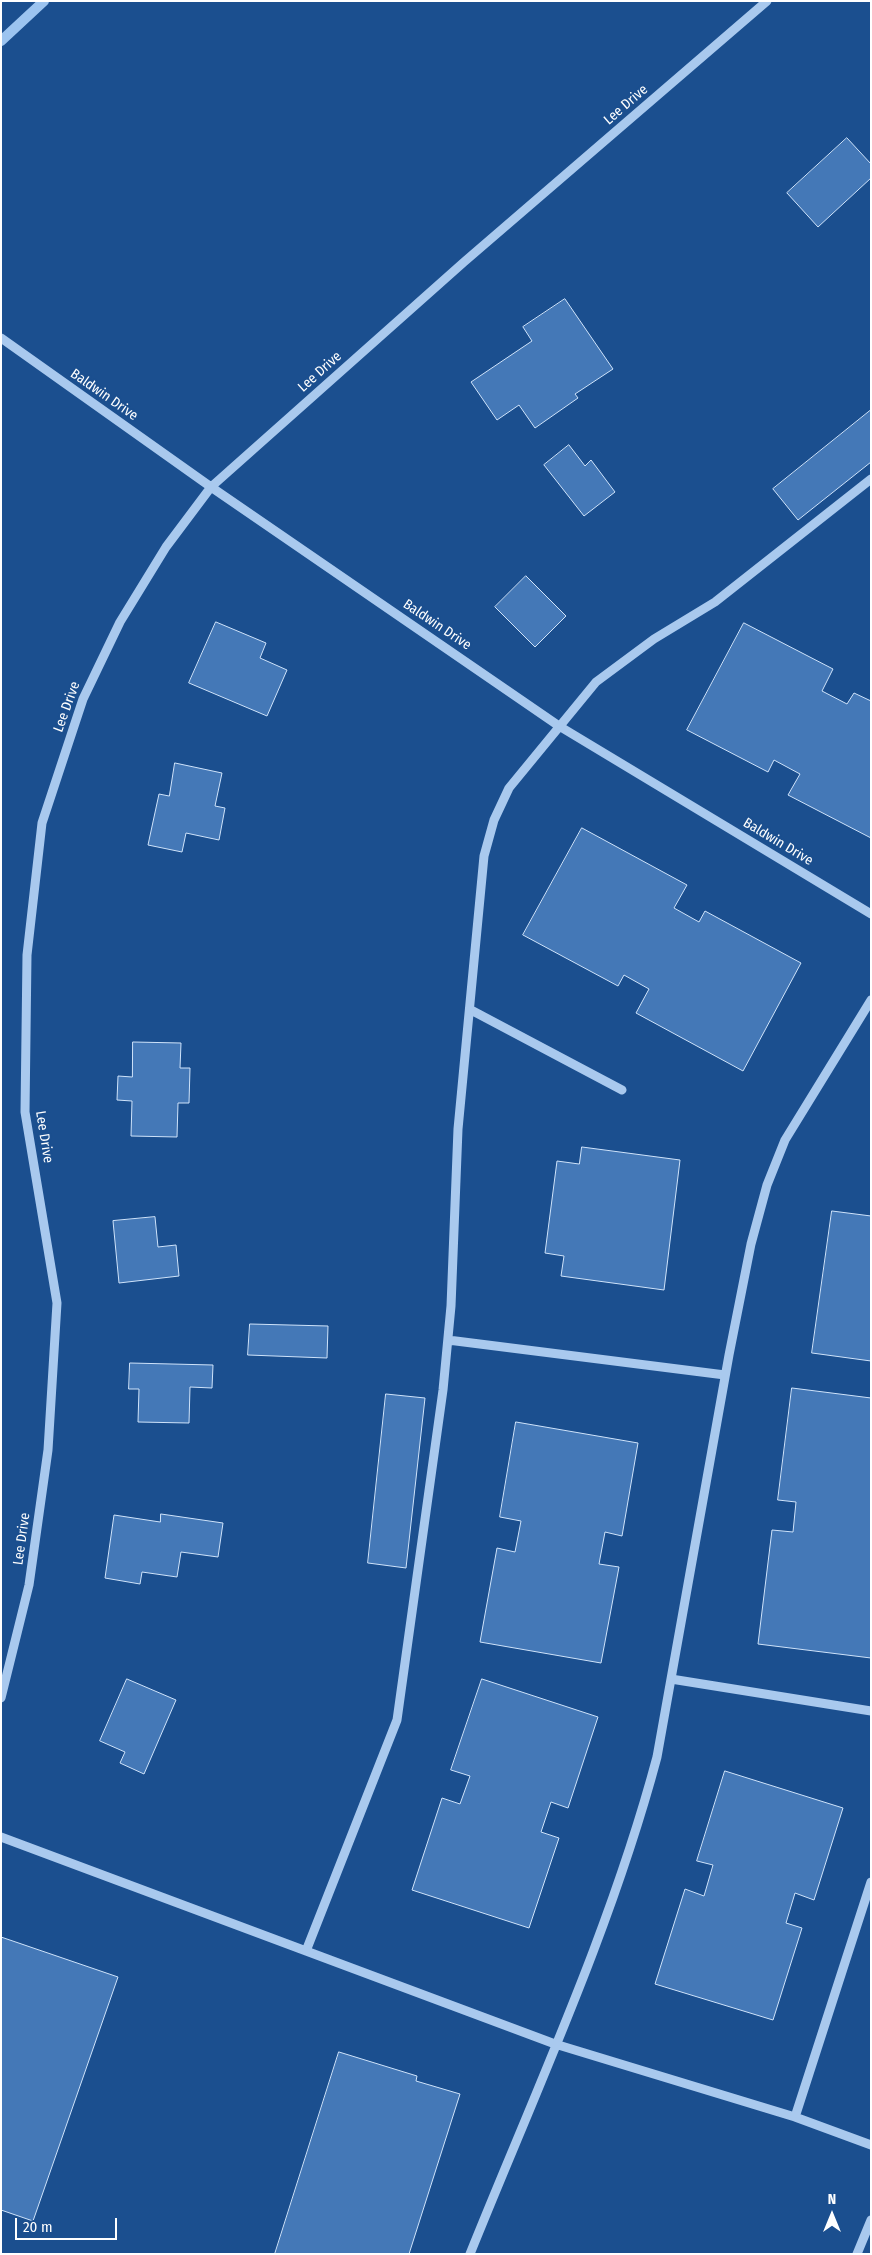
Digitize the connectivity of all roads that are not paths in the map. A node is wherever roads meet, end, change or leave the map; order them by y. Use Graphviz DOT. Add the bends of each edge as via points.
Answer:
graph roads {
  1 [pos="767,1"];
  2 [pos="1,338"];
  3 [pos="871,479"];
  4 [pos="211,487"];
  5 [pos="559,726"];
  6 [pos="871,914"];
  7 [pos="871,1000"];
  8 [pos="471,1010"];
  9 [pos="622,1090"];
  10 [pos="448,1340"];
  11 [pos="725,1375"];
  12 [pos="671,1679"];
  13 [pos="1,1698"];
  14 [pos="871,1711"];
  15 [pos="1,1837"];
  16 [pos="871,1882"];
  17 [pos="306,1951"];
  18 [pos="555,2044"];
  19 [pos="794,2117"];
  20 [pos="871,2145"];
  21 [pos="871,2220"];
  22 [pos="470,2254"];
  23 [pos="857,2254"];
  1 -- 4 [label="street, Lee Drive" via="464,262"];
  2 -- 4 [label="street, Baldwin Drive"];
  3 -- 5 [label="street" via="715,602 619,662 596,682"];
  4 -- 5 [label="street, Baldwin Drive"];
  4 -- 13 [label="street, Lee Drive" via="166,547 120,622 83,699 42,823 27,955 25,1112 57,1303 47,1459 29,1585"];
  5 -- 6 [label="street, Baldwin Drive"];
  5 -- 8 [label="street" via="509,788 494,820 484,856"];
  7 -- 11 [label="street" via="785,1140 767,1184 751,1244"];
  8 -- 9 [label="street"];
  8 -- 10 [label="street" via="458,1130"];
  10 -- 11 [label="street"];
  10 -- 17 [label="street" via="397,1720"];
  11 -- 12 [label="street"];
  12 -- 14 [label="street"];
  12 -- 18 [label="street" via="657,1757 625,1867 580,1989"];
  15 -- 17 [label="street"];
  16 -- 19 [label="street"];
  17 -- 18 [label="street"];
  18 -- 19 [label="street"];
  18 -- 22 [label="street"];
  19 -- 20 [label="street"];
  21 -- 23 [label="street"];
}
